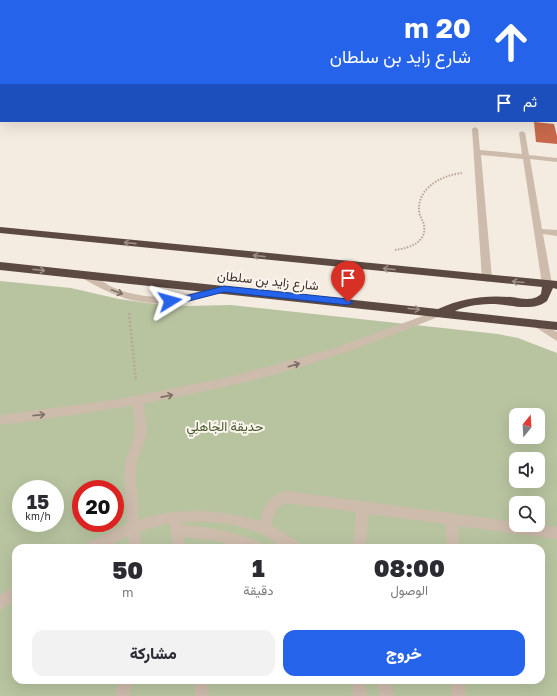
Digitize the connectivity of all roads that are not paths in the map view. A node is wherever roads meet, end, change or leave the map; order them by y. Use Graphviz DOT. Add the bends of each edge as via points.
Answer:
graph roads {
  1 [pos="476,129"];
  2 [pos="522,133"];
  3 [pos="477,152"];
  4 [pos="525,156"];
  5 [pos="557,160"];
  6 [pos="0,230"];
  7 [pos="538,231"];
  8 [pos="557,233"];
  9 [pos="0,266"];
  10 [pos="82,274"];
  11 [pos="487,279"];
  12 [pos="552,285"];
  13 [pos="224,289"];
  14 [pos="442,312"];
  15 [pos="535,323"];
  16 [pos="557,326"];
  17 [pos="557,337"];
  18 [pos="138,401"];
  19 [pos="0,420"];
  20 [pos="363,507"];
  21 [pos="174,516"];
  22 [pos="452,519"];
  23 [pos="134,528"];
  24 [pos="264,528"];
  25 [pos="177,531"];
  26 [pos="557,533"];
  27 [pos="99,544"];
  28 [pos="135,544"];
  29 [pos="179,544"];
  30 [pos="245,544"];
  31 [pos="290,544"];
  32 [pos="359,544"];
  33 [pos="453,544"];
  34 [pos="12,595"];
  35 [pos="0,603"];
  36 [pos="126,684"];
  37 [pos="200,684"];
  38 [pos="358,684"];
  39 [pos="384,684"];
  40 [pos="458,684"];
  41 [pos="122,696"];
  42 [pos="202,696"];
  43 [pos="360,696"];
  44 [pos="387,696"];
  45 [pos="458,696"];
  1 -- 3 [label="street"];
  2 -- 4 [label="street"];
  3 -- 4 [label="street"];
  3 -- 11 [label="street"];
  4 -- 5 [label="street"];
  4 -- 7 [label="street"];
  11 -- 6 [label="highway, شارع زايد بن سلطان, one-way"];
  7 -- 8 [label="street"];
  7 -- 12 [label="street"];
  9 -- 10 [label="highway, شارع زايد بن سلطان, one-way"];
  10 -- 13 [label="highway, شارع زايد بن سلطان"];
  10 -- 13 [label="street, one-way" via="111,290 146,300 185,299"];
  12 -- 11 [label="highway, شارع زايد بن سلطان, one-way"];
  12 -- 14 [label="highway" via="545,297 536,302 480,299"];
  13 -- 14 [label="highway, شارع زايد بن سلطان, one-way"];
  14 -- 15 [label="highway, شارع زايد بن سلطان"];
  18 -- 14 [label="street, one-way" via="206,388 293,366 372,340"];
  15 -- 16 [label="highway, شارع زايد بن سلطان"];
  15 -- 17 [label="street"];
  19 -- 18 [label="street, one-way"];
  18 -- 23 [label="street" via="140,436 131,462 130,478"];
  20 -- 22 [label="street"];
  20 -- 24 [label="street" via="279,498 270,506"];
  20 -- 32 [label="street"];
  21 -- 23 [label="street"];
  21 -- 24 [label="street" via="223,516"];
  21 -- 25 [label="street"];
  22 -- 26 [label="street"];
  22 -- 33 [label="street"];
  23 -- 27 [label="street"];
  23 -- 28 [label="street"];
  24 -- 31 [label="street"];
  25 -- 29 [label="street"];
  25 -- 30 [label="street" via="204,532"];
  34 -- 35 [label="street"];
  36 -- 41 [label="street"];
  37 -- 42 [label="street"];
  38 -- 43 [label="street"];
  39 -- 44 [label="street"];
  40 -- 45 [label="street"];
}
